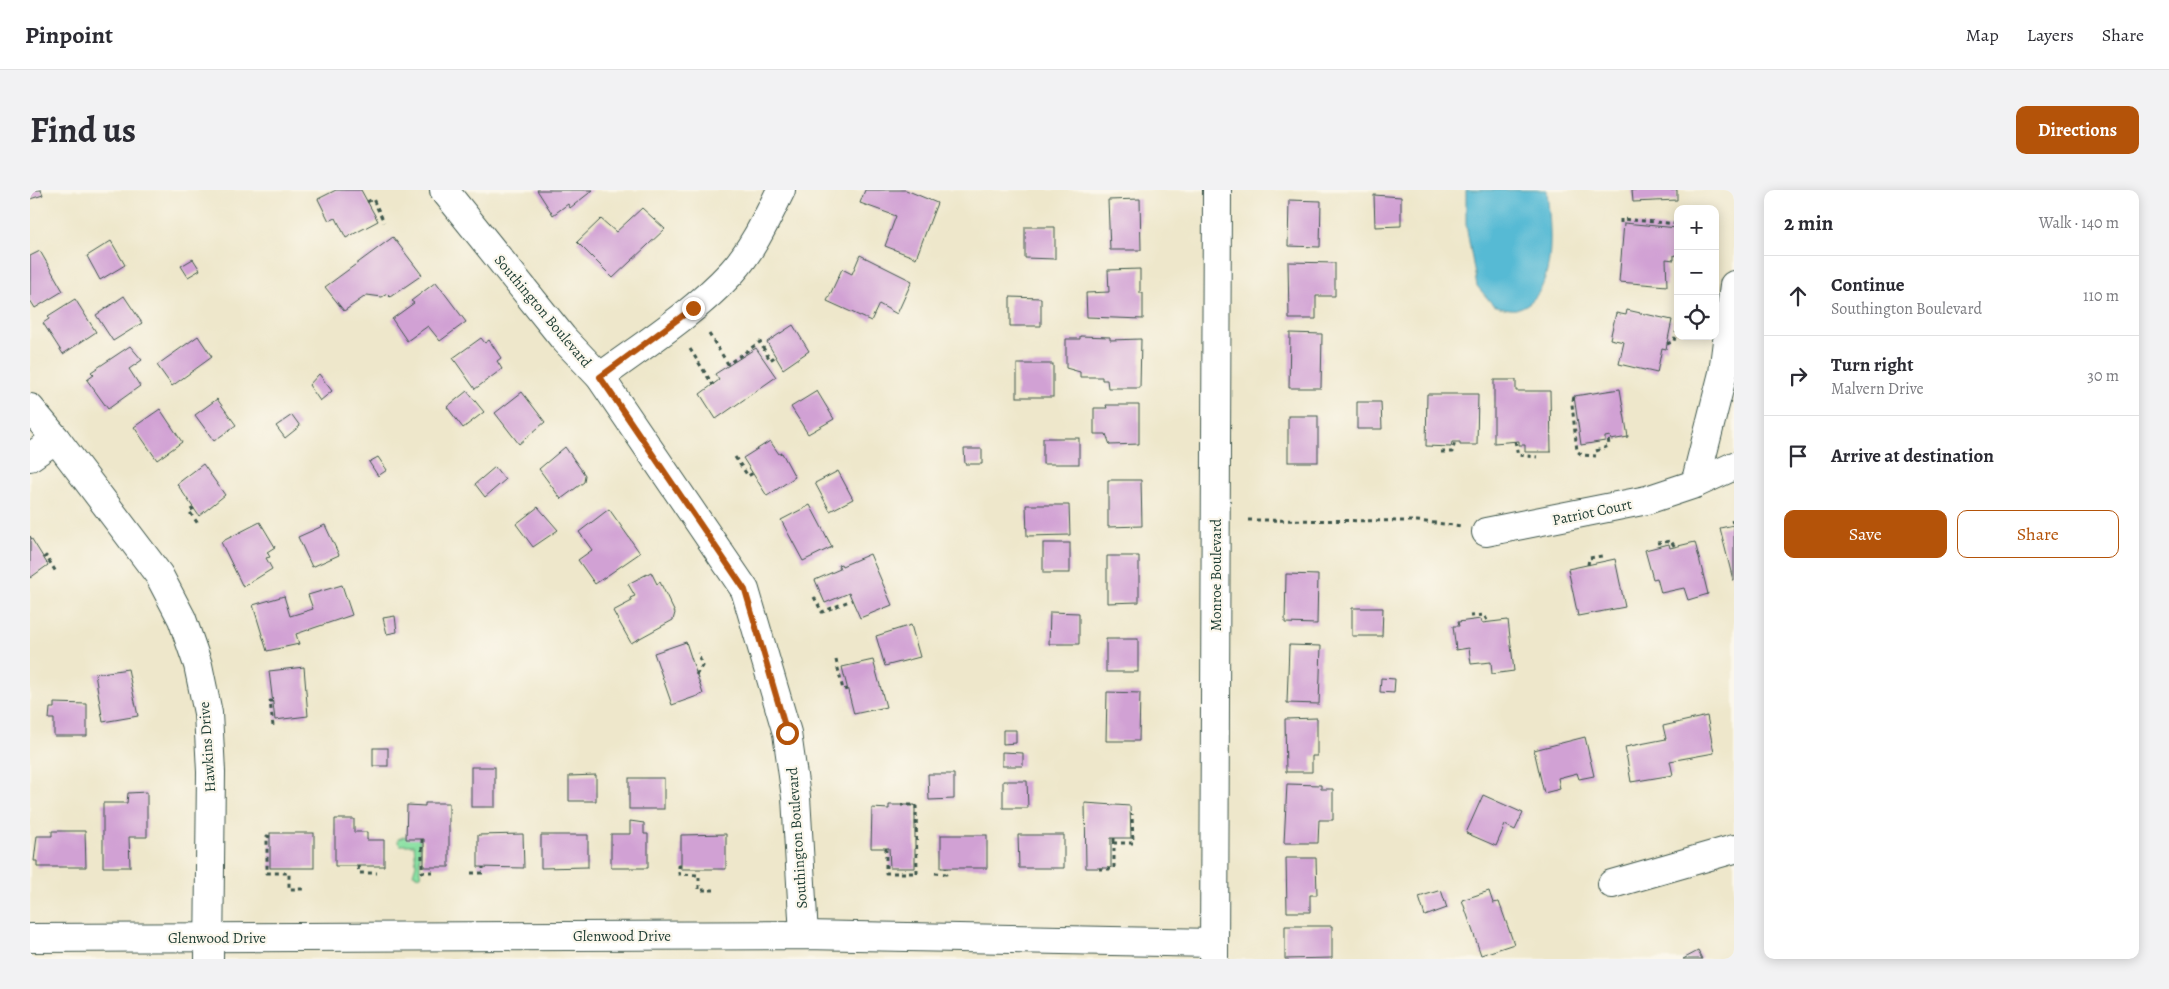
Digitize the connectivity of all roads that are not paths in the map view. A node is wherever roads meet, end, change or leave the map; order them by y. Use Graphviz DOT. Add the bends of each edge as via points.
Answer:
graph roads {
  1 [pos="444,190"];
  2 [pos="781,190"];
  3 [pos="1217,190"];
  4 [pos="1734,285"];
  5 [pos="600,377"];
  6 [pos="30,408"];
  7 [pos="56,438"];
  8 [pos="30,458"];
  9 [pos="1734,466"];
  10 [pos="1695,484"];
  11 [pos="1486,532"];
  12 [pos="1734,849"];
  13 [pos="1612,884"];
  14 [pos="804,935"];
  15 [pos="30,938"];
  16 [pos="209,949"];
  17 [pos="1214,951"];
  1 -- 5 [label="street, Southington Boulevard" via="563,338"];
  2 -- 5 [label="street" via="760,232 733,271 693,308"];
  3 -- 17 [label="street, Monroe Boulevard"];
  4 -- 10 [label="street" via="1723,373"];
  5 -- 14 [label="street, Southington Boulevard" via="745,590 787,733 796,797"];
  6 -- 7 [label="street, Hawkins Drive"];
  7 -- 8 [label="street"];
  7 -- 16 [label="street, Hawkins Drive" via="158,575 182,619 198,665 208,713 211,772"];
  9 -- 10 [label="street, Patriot Court"];
  10 -- 11 [label="street, Patriot Court" via="1647,500"];
  12 -- 13 [label="street"];
  14 -- 16 [label="street, Glenwood Drive"];
  14 -- 17 [label="street, Glenwood Drive"];
  15 -- 16 [label="street, Glenwood Drive"];
}
